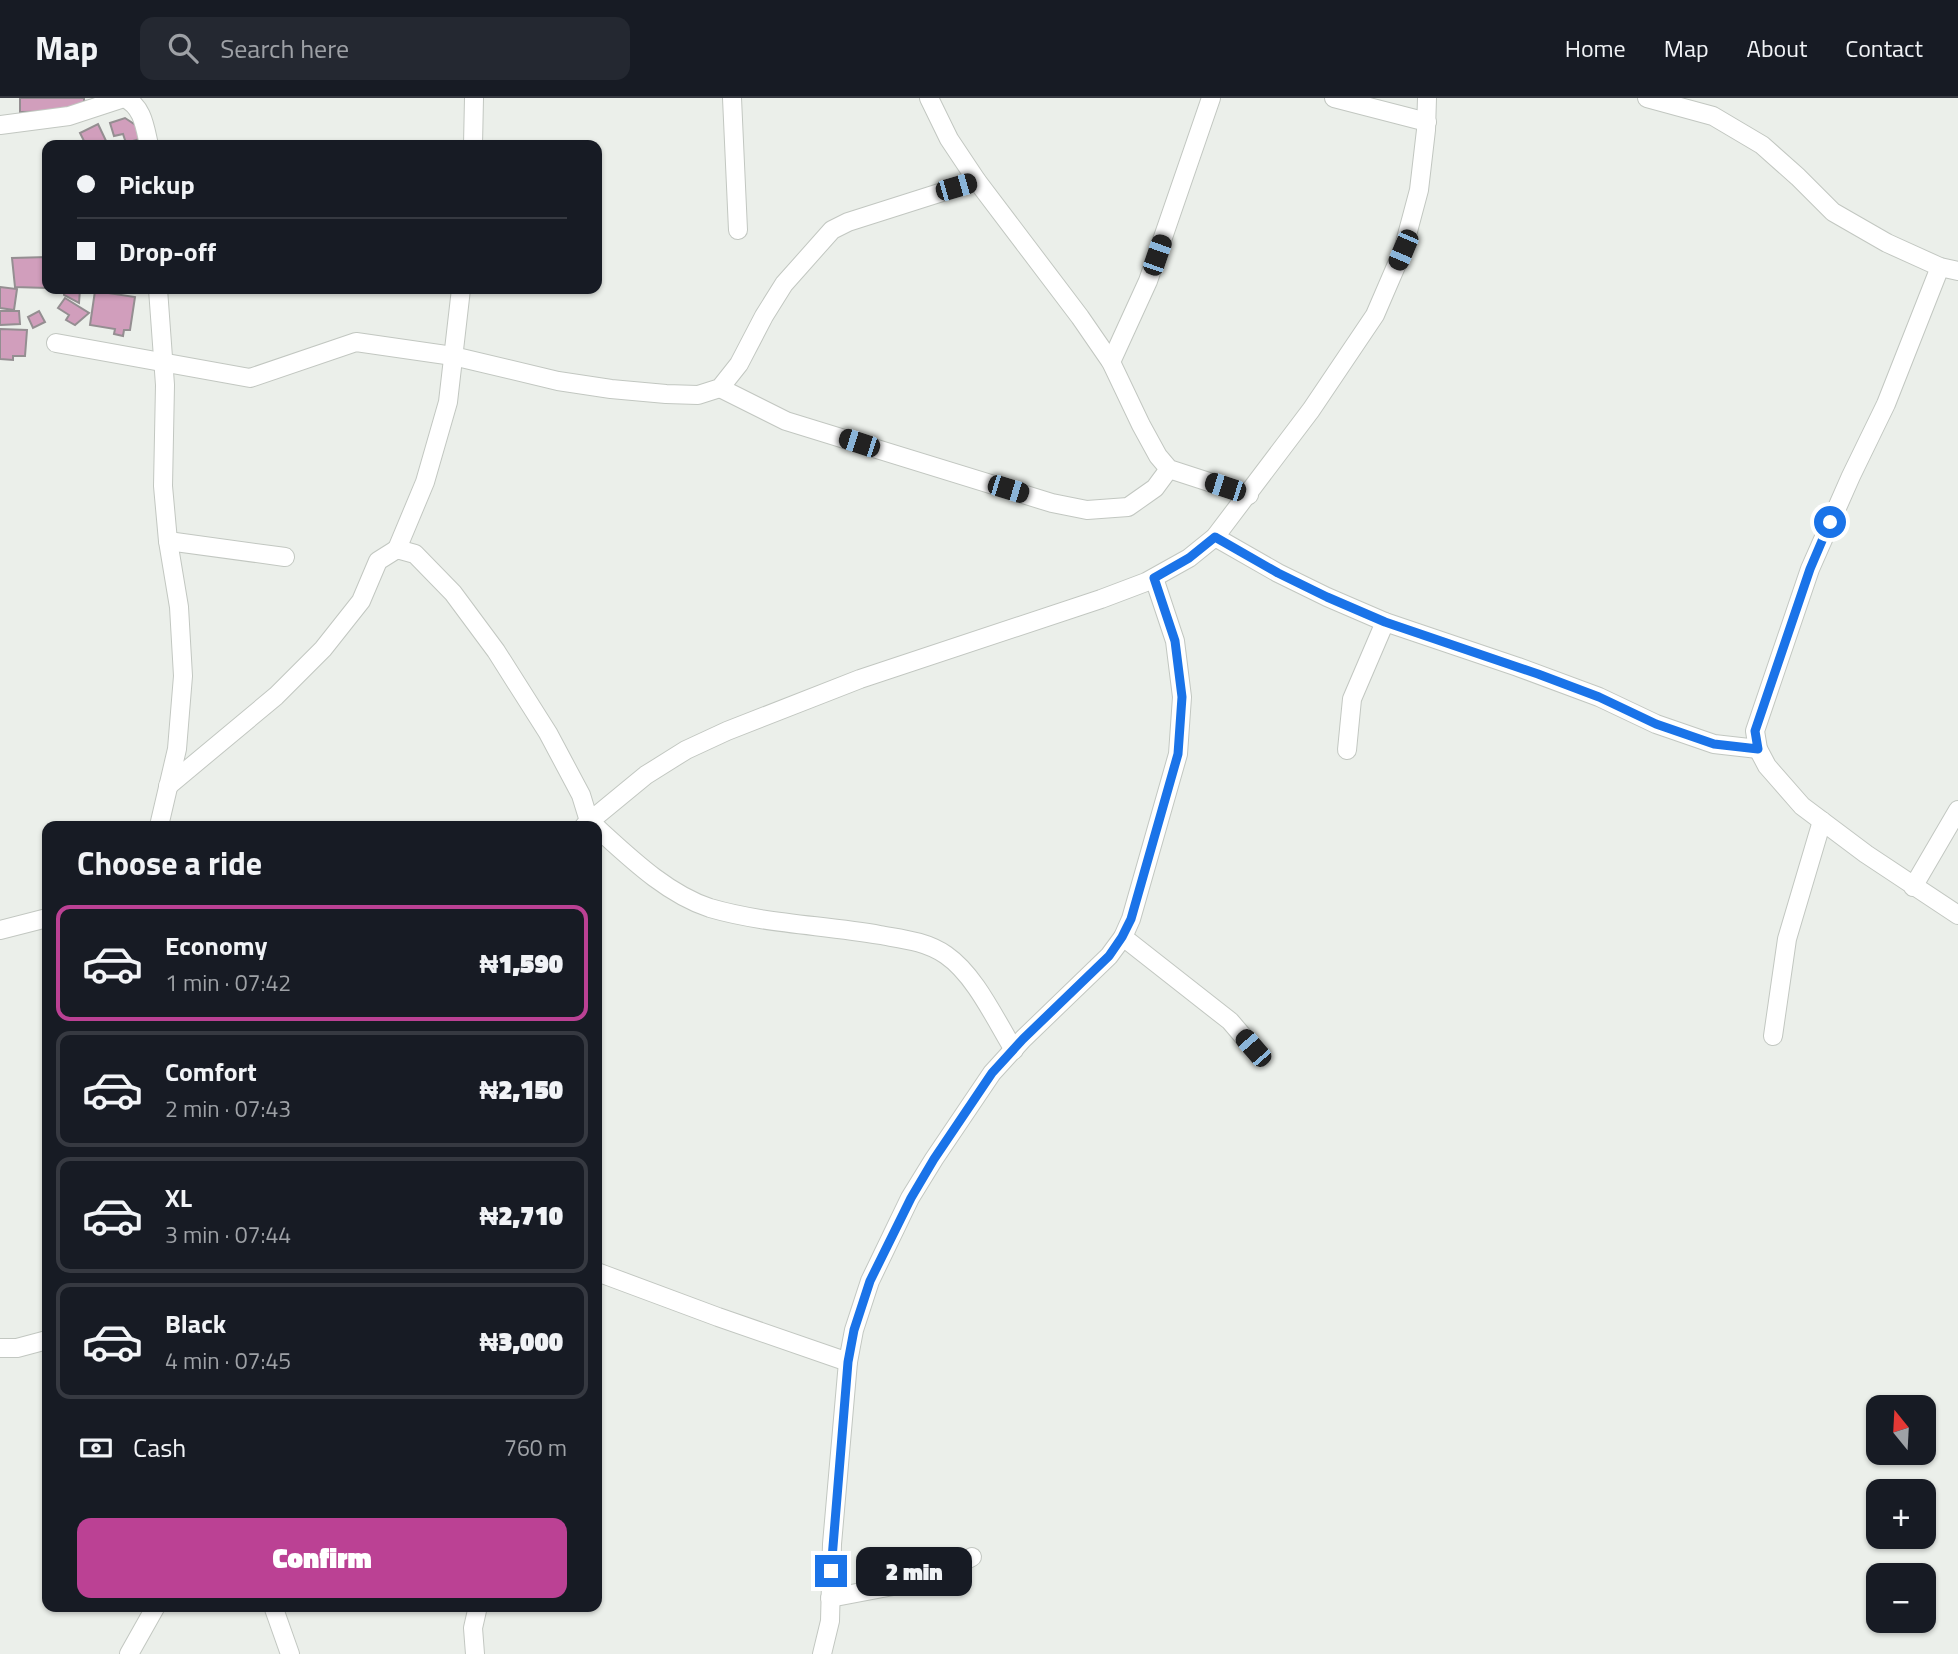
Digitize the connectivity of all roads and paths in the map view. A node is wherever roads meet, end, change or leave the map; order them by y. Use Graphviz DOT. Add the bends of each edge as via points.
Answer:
graph roads {
  1 [pos="124,98"];
  2 [pos="474,98"];
  3 [pos="732,98"];
  4 [pos="929,98"];
  5 [pos="1211,98"];
  6 [pos="1334,98"];
  7 [pos="1427,98"];
  8 [pos="1647,98"];
  9 [pos="1427,122"];
  10 [pos="0,125"];
  11 [pos="148,140"];
  12 [pos="473,140"];
  13 [pos="977,181"];
  14 [pos="738,230"];
  15 [pos="1940,267"];
  16 [pos="1958,271"];
  17 [pos="158,294"];
  18 [pos="460,294"];
  19 [pos="56,343"];
  20 [pos="453,356"];
  21 [pos="1111,362"];
  22 [pos="163,363"];
  23 [pos="720,388"];
  24 [pos="1169,469"];
  25 [pos="1249,495"];
  26 [pos="1215,537"];
  27 [pos="169,541"];
  28 [pos="397,549"];
  29 [pos="285,557"];
  30 [pos="1154,578"];
  31 [pos="1385,622"];
  32 [pos="1758,749"];
  33 [pos="1348,750"];
  34 [pos="169,786"];
  35 [pos="1958,810"];
  36 [pos="160,821"];
  37 [pos="590,821"];
  38 [pos="595,821"];
  39 [pos="1822,821"];
  40 [pos="602,834"];
  41 [pos="1913,887"];
  42 [pos="1958,915"];
  43 [pos="42,919"];
  44 [pos="0,930"];
  45 [pos="1122,937"];
  46 [pos="1773,1036"];
  47 [pos="1253,1048"];
  48 [pos="1014,1050"];
  49 [pos="602,1274"];
  50 [pos="42,1341"];
  51 [pos="0,1349"];
  52 [pos="848,1362"];
  53 [pos="972,1557"];
  54 [pos="830,1598"];
  55 [pos="153,1612"];
  56 [pos="275,1612"];
  57 [pos="477,1612"];
  58 [pos="129,1654"];
  59 [pos="290,1654"];
  60 [pos="475,1654"];
  61 [pos="822,1654"];
  1 -- 10 [label="street" via="69,116"];
  1 -- 11 [label="street" via="134,102"];
  2 -- 12 [label="street"];
  3 -- 14 [label="street"];
  4 -- 13 [label="street"];
  5 -- 21 [label="street" via="1148,281"];
  6 -- 9 [label="street"];
  7 -- 9 [label="street"];
  8 -- 15 [label="street" via="1713,116 1762,145 1833,212"];
  9 -- 25 [label="street" via="1419,190 1403,250 1375,315"];
  13 -- 21 [label="street"];
  13 -- 23 [label="street" via="832,230 784,285 739,365"];
  15 -- 16 [label="street"];
  15 -- 32 [label="street" via="1886,404 1810,569 1755,731"];
  17 -- 22 [label="street"];
  18 -- 20 [label="street"];
  19 -- 22 [label="street"];
  20 -- 22 [label="street" via="356,342 250,379"];
  20 -- 23 [label="street" via="611,389 698,395"];
  20 -- 28 [label="street" via="448,402 436,446"];
  21 -- 24 [label="street"];
  22 -- 27 [label="street" via="163,486"];
  23 -- 24 [label="street" via="786,421 1087,510 1128,507 1155,488"];
  24 -- 25 [label="street"];
  25 -- 26 [label="street"];
  26 -- 30 [label="street"];
  26 -- 31 [label="street" via="1278,573"];
  27 -- 29 [label="street"];
  27 -- 34 [label="street" via="183,676"];
  28 -- 34 [label="street" via="378,561 361,601 323,649 276,696"];
  28 -- 37 [label="street" via="415,554 453,593 496,652 548,733"];
  30 -- 38 [label="street" via="860,679 727,731 646,775"];
  30 -- 45 [label="street" via="1175,641 1182,697 1179,743 1131,919"];
  31 -- 32 [label="street" via="1599,697 1714,744"];
  31 -- 33 [label="street" via="1352,699"];
  32 -- 39 [label="street" via="1802,806"];
  34 -- 36 [label="street"];
  35 -- 41 [label="street"];
  39 -- 41 [label="street"];
  39 -- 46 [label="street" via="1787,939"];
  40 -- 48 [label="street" via="645,870 707,907 894,937 944,953 961,967"];
  41 -- 42 [label="street"];
  43 -- 44 [label="street"];
  45 -- 47 [label="street" via="1230,1021"];
  45 -- 48 [label="street" via="1109,956"];
  48 -- 52 [label="street" via="992,1073 911,1198 870,1281"];
  49 -- 52 [label="street"];
  50 -- 51 [label="street"];
  52 -- 54 [label="street"];
  53 -- 54 [label="street" via="930,1579"];
  54 -- 61 [label="street"];
  55 -- 58 [label="street"];
  56 -- 59 [label="street"];
  57 -- 60 [label="street"];
}
